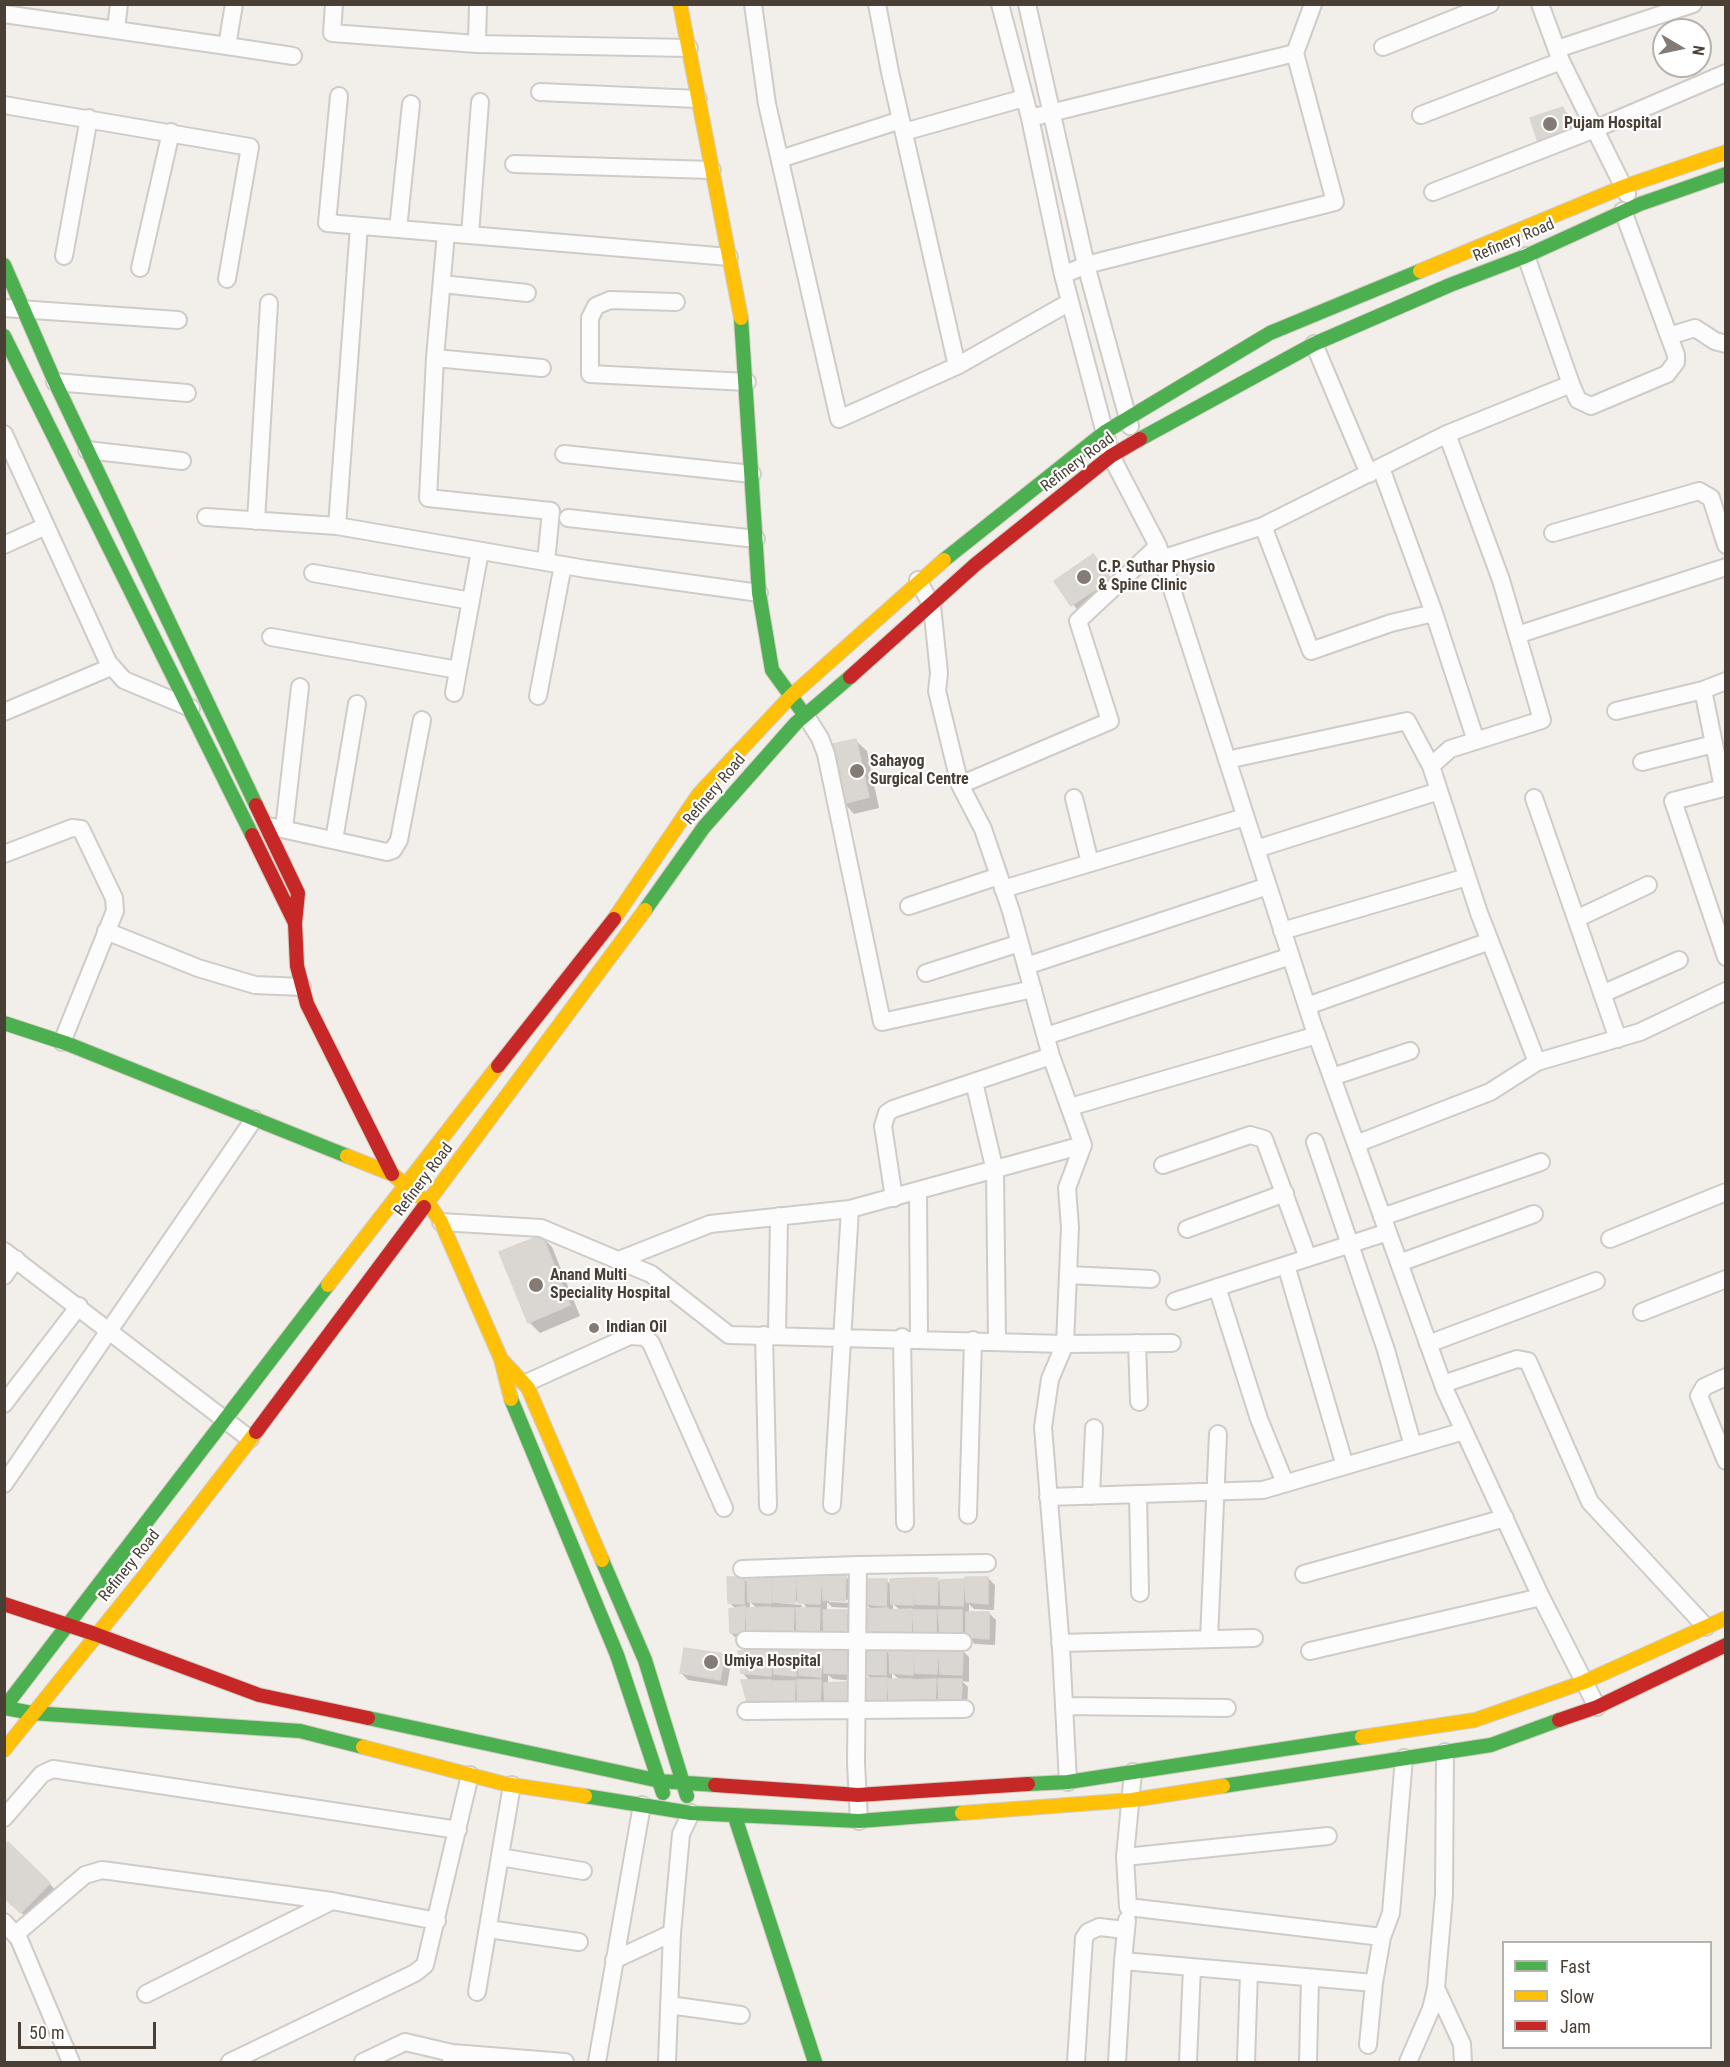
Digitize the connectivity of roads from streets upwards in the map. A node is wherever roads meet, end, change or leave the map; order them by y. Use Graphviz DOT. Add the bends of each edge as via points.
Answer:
graph roads {
  1 [pos="119,4"];
  2 [pos="234,4"];
  3 [pos="334,4"];
  4 [pos="478,4"];
  5 [pos="680,4"];
  6 [pos="753,4"];
  7 [pos="877,4"];
  8 [pos="1000,4"];
  9 [pos="1027,4"];
  10 [pos="1313,4"];
  11 [pos="1490,4"];
  12 [pos="1540,4"];
  13 [pos="1693,4"];
  14 [pos="4,14"];
  15 [pos="116,29"];
  16 [pos="477,45"];
  17 [pos="227,46"];
  18 [pos="1383,47"];
  19 [pos="689,48"];
  20 [pos="1295,53"];
  21 [pos="1559,55"];
  22 [pos="293,56"];
  23 [pos="1725,73"];
  24 [pos="540,92"];
  25 [pos="339,96"];
  26 [pos="1024,98"];
  27 [pos="698,99"];
  28 [pos="480,102"];
  29 [pos="411,104"];
  30 [pos="4,105"];
  31 [pos="1053,112"];
  32 [pos="1421,115"];
  33 [pos="89,118"];
  34 [pos="1030,118"];
  35 [pos="903,126"];
  36 [pos="1595,129"];
  37 [pos="171,132"];
  38 [pos="1725,152"];
  39 [pos="780,159"];
  40 [pos="514,164"];
  41 [pos="712,170"];
  42 [pos="1725,174"];
  43 [pos="1623,187"];
  44 [pos="1433,192"];
  45 [pos="1628,209"];
  46 [pos="359,226"];
  47 [pos="398,229"];
  48 [pos="446,233"];
  49 [pos="470,235"];
  50 [pos="64,256"];
  51 [pos="729,256"];
  52 [pos="1526,256"];
  53 [pos="4,265"];
  54 [pos="1086,265"];
  55 [pos="140,268"];
  56 [pos="1063,275"];
  57 [pos="226,279"];
  58 [pos="442,284"];
  59 [pos="527,293"];
  60 [pos="676,302"];
  61 [pos="1070,302"];
  62 [pos="270,303"];
  63 [pos="4,308"];
  64 [pos="24,310"];
  65 [pos="178,320"];
  66 [pos="4,336"];
  67 [pos="1669,336"];
  68 [pos="1314,344"];
  69 [pos="1725,344"];
  70 [pos="435,358"];
  71 [pos="957,366"];
  72 [pos="542,368"];
  73 [pos="55,382"];
  74 [pos="747,382"];
  75 [pos="1571,384"];
  76 [pos="187,393"];
  77 [pos="1128,417"];
  78 [pos="1105,432"];
  79 [pos="4,434"];
  80 [pos="1447,434"];
  81 [pos="1134,442"];
  82 [pos="87,450"];
  83 [pos="564,454"];
  84 [pos="1111,456"];
  85 [pos="182,461"];
  86 [pos="1375,471"];
  87 [pos="752,474"];
  88 [pos="206,517"];
  89 [pos="568,518"];
  90 [pos="256,521"];
  91 [pos="46,526"];
  92 [pos="337,526"];
  93 [pos="1263,526"];
  94 [pos="1553,533"];
  95 [pos="756,539"];
  96 [pos="4,545"];
  97 [pos="1725,545"];
  98 [pos="480,551"];
  99 [pos="1160,553"];
  100 [pos="546,562"];
  101 [pos="563,566"];
  102 [pos="1725,567"];
  103 [pos="312,573"];
  104 [pos="918,580"];
  105 [pos="759,593"];
  106 [pos="471,601"];
  107 [pos="932,606"];
  108 [pos="1434,613"];
  109 [pos="1517,635"];
  110 [pos="271,637"];
  111 [pos="111,667"];
  112 [pos="458,670"];
  113 [pos="198,680"];
  114 [pos="177,681"];
  115 [pos="1725,681"];
  116 [pos="300,687"];
  117 [pos="1702,690"];
  118 [pos="454,693"];
  119 [pos="538,696"];
  120 [pos="791,696"];
  121 [pos="357,704"];
  122 [pos="191,708"];
  123 [pos="1616,711"];
  124 [pos="4,712"];
  125 [pos="806,716"];
  126 [pos="422,720"];
  127 [pos="1476,741"];
  128 [pos="1714,744"];
  129 [pos="1227,760"];
  130 [pos="1642,762"];
  131 [pos="1431,766"];
  132 [pos="960,785"];
  133 [pos="1439,791"];
  134 [pos="1074,798"];
  135 [pos="1534,798"];
  136 [pos="1245,817"];
  137 [pos="276,828"];
  138 [pos="334,840"];
  139 [pos="1256,849"];
  140 [pos="4,854"];
  141 [pos="1090,863"];
  142 [pos="1467,877"];
  143 [pos="1001,882"];
  144 [pos="1648,885"];
  145 [pos="1268,886"];
  146 [pos="909,906"];
  147 [pos="1576,919"];
  148 [pos="295,923"];
  149 [pos="1720,926"];
  150 [pos="1282,930"];
  151 [pos="106,931"];
  152 [pos="1490,941"];
  153 [pos="1020,943"];
  154 [pos="1291,956"];
  155 [pos="1725,957"];
  156 [pos="1678,960"];
  157 [pos="1026,966"];
  158 [pos="926,974"];
  159 [pos="302,987"];
  160 [pos="1032,989"];
  161 [pos="1725,991"];
  162 [pos="1602,994"];
  163 [pos="1307,1005"];
  164 [pos="4,1023"];
  165 [pos="1317,1035"];
  166 [pos="1046,1036"];
  167 [pos="1618,1039"];
  168 [pos="62,1042"];
  169 [pos="1410,1052"];
  170 [pos="1051,1056"];
  171 [pos="1537,1062"];
  172 [pos="1332,1077"];
  173 [pos="974,1082"];
  174 [pos="1070,1107"];
  175 [pos="255,1119"];
  176 [pos="1315,1142"];
  177 [pos="1356,1144"];
  178 [pos="1083,1145"];
  179 [pos="1542,1161"];
  180 [pos="1163,1165"];
  181 [pos="995,1171"];
  182 [pos="392,1174"];
  183 [pos="405,1185"];
  184 [pos="918,1191"];
  185 [pos="1725,1192"];
  186 [pos="1285,1193"];
  187 [pos="894,1198"];
  188 [pos="428,1203"];
  189 [pos="850,1209"];
  190 [pos="1534,1214"];
  191 [pos="779,1216"];
  192 [pos="441,1222"];
  193 [pos="1385,1225"];
  194 [pos="1187,1229"];
  195 [pos="1610,1239"];
  196 [pos="1348,1245"];
  197 [pos="10,1255"];
  198 [pos="1308,1258"];
  199 [pos="619,1260"];
  200 [pos="1399,1263"];
  201 [pos="1286,1265"];
  202 [pos="1068,1275"];
  203 [pos="4,1276"];
  204 [pos="1151,1279"];
  205 [pos="1725,1279"];
  206 [pos="1596,1281"];
  207 [pos="1217,1287"];
  208 [pos="1175,1301"];
  209 [pos="79,1306"];
  210 [pos="1642,1312"];
  211 [pos="112,1331"];
  212 [pos="770,1335"];
  213 [pos="841,1336"];
  214 [pos="902,1337"];
  215 [pos="919,1338"];
  216 [pos="973,1340"];
  217 [pos="997,1341"];
  218 [pos="1137,1343"];
  219 [pos="1172,1343"];
  220 [pos="1065,1344"];
  221 [pos="1428,1344"];
  222 [pos="501,1359"];
  223 [pos="1725,1377"];
  224 [pos="526,1383"];
  225 [pos="1443,1384"];
  226 [pos="1139,1402"];
  227 [pos="4,1404"];
  228 [pos="228,1420"];
  229 [pos="1094,1428"];
  230 [pos="1464,1431"];
  231 [pos="1218,1434"];
  232 [pos="250,1438"];
  233 [pos="1413,1446"];
  234 [pos="1725,1461"];
  235 [pos="1345,1466"];
  236 [pos="1285,1483"];
  237 [pos="4,1484"];
  238 [pos="1217,1491"];
  239 [pos="1138,1494"];
  240 [pos="1091,1496"];
  241 [pos="1048,1497"];
  242 [pos="832,1505"];
  243 [pos="768,1506"];
  244 [pos="724,1508"];
  245 [pos="968,1515"];
  246 [pos="1505,1518"];
  247 [pos="905,1523"];
  248 [pos="987,1563"];
  249 [pos="858,1565"];
  250 [pos="741,1569"];
  251 [pos="1304,1574"];
  252 [pos="1140,1593"];
  253 [pos="1541,1597"];
  254 [pos="4,1604"];
  255 [pos="1725,1618"];
  256 [pos="68,1624"];
  257 [pos="1706,1627"];
  258 [pos="95,1634"];
  259 [pos="1254,1638"];
  260 [pos="857,1639"];
  261 [pos="1209,1639"];
  262 [pos="745,1640"];
  263 [pos="963,1642"];
  264 [pos="1060,1643"];
  265 [pos="1725,1645"];
  266 [pos="1310,1651"];
  267 [pos="1584,1682"];
  268 [pos="1064,1706"];
  269 [pos="1597,1707"];
  270 [pos="4,1708"];
  271 [pos="965,1708"];
  272 [pos="1227,1708"];
  273 [pos="856,1710"];
  274 [pos="746,1711"];
  275 [pos="32,1713"];
  276 [pos="1350,1740"];
  277 [pos="4,1750"];
  278 [pos="1445,1752"];
  279 [pos="1404,1758"];
  280 [pos="1353,1766"];
  281 [pos="1133,1772"];
  282 [pos="470,1775"];
  283 [pos="660,1781"];
  284 [pos="1068,1782"];
  285 [pos="512,1785"];
  286 [pos="685,1785"];
  287 [pos="858,1795"];
  288 [pos="1132,1800"];
  289 [pos="642,1805"];
  290 [pos="667,1809"];
  291 [pos="690,1813"];
  292 [pos="735,1817"];
  293 [pos="4,1818"];
  294 [pos="859,1821"];
  295 [pos="458,1830"];
  296 [pos="681,1834"];
  297 [pos="1328,1836"];
  298 [pos="500,1857"];
  299 [pos="1125,1857"];
  300 [pos="583,1871"];
  301 [pos="332,1901"];
  302 [pos="1128,1907"];
  303 [pos="437,1921"];
  304 [pos="10,1928"];
  305 [pos="488,1929"];
  306 [pos="1126,1930"];
  307 [pos="672,1933"];
  308 [pos="1382,1937"];
  309 [pos="579,1942"];
  310 [pos="614,1960"];
  311 [pos="1123,1961"];
  312 [pos="1192,1967"];
  313 [pos="1249,1972"];
  314 [pos="1310,1978"];
  315 [pos="1374,1983"];
  316 [pos="1436,1988"];
  317 [pos="477,1992"];
  318 [pos="146,1994"];
  319 [pos="669,2005"];
  320 [pos="741,2015"];
  321 [pos="396,2045"];
  322 [pos="1368,2045"];
  323 [pos="452,2057"];
  324 [pos="809,2060"];
  325 [pos="524,2061"];
  326 [pos="71,2062"];
  327 [pos="230,2062"];
  328 [pos="363,2062"];
  329 [pos="395,2062"];
  330 [pos="565,2062"];
  331 [pos="597,2062"];
  332 [pos="667,2062"];
  333 [pos="1076,2062"];
  334 [pos="1117,2062"];
  335 [pos="1188,2062"];
  336 [pos="1246,2062"];
  337 [pos="1308,2062"];
  338 [pos="1408,2062"];
  339 [pos="1463,2062"];
  1 -- 15 [label="street"];
  2 -- 17 [label="street"];
  3 -- 16 [label="street" via="332,33"];
  4 -- 16 [label="street"];
  5 -- 19 [label="street"];
  6 -- 39 [label="street" via="767,104"];
  7 -- 35 [label="street"];
  8 -- 26 [label="street"];
  9 -- 31 [label="street"];
  10 -- 20 [label="street"];
  11 -- 18 [label="street"];
  12 -- 21 [label="street"];
  13 -- 21 [label="street"];
  14 -- 15 [label="street"];
  15 -- 17 [label="street"];
  16 -- 19 [label="street"];
  17 -- 22 [label="street"];
  19 -- 27 [label="street"];
  20 -- 31 [label="street"];
  20 -- 54 [label="street" via="1335,202"];
  21 -- 32 [label="street"];
  21 -- 36 [label="street"];
  23 -- 36 [label="street"];
  24 -- 27 [label="street"];
  25 -- 46 [label="street" via="327,223"];
  26 -- 34 [label="street"];
  26 -- 35 [label="street"];
  27 -- 41 [label="street"];
  28 -- 49 [label="street"];
  29 -- 47 [label="street"];
  30 -- 33 [label="street"];
  31 -- 34 [label="street"];
  31 -- 54 [label="street"];
  33 -- 37 [label="street"];
  33 -- 50 [label="street"];
  34 -- 56 [label="street"];
  35 -- 39 [label="street"];
  35 -- 71 [label="street"];
  36 -- 43 [label="street"];
  36 -- 44 [label="street"];
  37 -- 55 [label="street"];
  37 -- 57 [label="street" via="250,147"];
  38 -- 43 [label="street, Refinery Road"];
  39 -- 71 [label="street" via="839,419"];
  40 -- 41 [label="street"];
  41 -- 51 [label="street"];
  42 -- 45 [label="street, Refinery Road"];
  43 -- 45 [label="street"];
  43 -- 77 [label="street, Refinery Road" via="1291,322"];
  45 -- 52 [label="street, Refinery Road"];
  45 -- 67 [label="street"];
  46 -- 47 [label="street"];
  46 -- 92 [label="street"];
  47 -- 48 [label="street"];
  48 -- 49 [label="street"];
  48 -- 58 [label="street"];
  49 -- 51 [label="street"];
  51 -- 74 [label="street" via="744,333"];
  52 -- 68 [label="street, Refinery Road"];
  52 -- 75 [label="street"];
  53 -- 64 [label="street"];
  54 -- 56 [label="street"];
  54 -- 77 [label="street"];
  56 -- 61 [label="street"];
  58 -- 59 [label="street"];
  58 -- 70 [label="street"];
  60 -- 74 [label="street" via="610,300 596,306 590,318 590,374"];
  61 -- 71 [label="street"];
  61 -- 78 [label="street"];
  62 -- 90 [label="street"];
  63 -- 64 [label="street"];
  64 -- 65 [label="street"];
  64 -- 73 [label="street"];
  66 -- 114 [label="street"];
  67 -- 69 [label="street" via="1695,328"];
  67 -- 75 [label="street" via="1676,355 1667,374 1591,406 1578,400"];
  68 -- 81 [label="street, Refinery Road"];
  68 -- 86 [label="street"];
  70 -- 72 [label="street"];
  70 -- 100 [label="street" via="428,498 551,511"];
  73 -- 76 [label="street"];
  73 -- 82 [label="street"];
  74 -- 87 [label="street"];
  75 -- 80 [label="street"];
  77 -- 78 [label="street, Refinery Road"];
  77 -- 81 [label="street"];
  78 -- 84 [label="street"];
  78 -- 104 [label="street, Refinery Road"];
  79 -- 91 [label="street"];
  80 -- 86 [label="street"];
  80 -- 109 [label="street"];
  81 -- 84 [label="street, Refinery Road"];
  82 -- 85 [label="street"];
  82 -- 113 [label="street"];
  83 -- 87 [label="street"];
  84 -- 99 [label="street"];
  84 -- 107 [label="street, Refinery Road" via="976,564"];
  86 -- 93 [label="street"];
  86 -- 108 [label="street"];
  87 -- 95 [label="street"];
  88 -- 90 [label="street"];
  89 -- 95 [label="street"];
  90 -- 92 [label="street"];
  91 -- 96 [label="street"];
  91 -- 111 [label="street"];
  92 -- 98 [label="street"];
  93 -- 99 [label="street"];
  93 -- 108 [label="street" via="1311,651 1391,623"];
  94 -- 97 [label="street" via="1699,491 1711,498"];
  95 -- 105 [label="street"];
  98 -- 100 [label="street"];
  98 -- 106 [label="street"];
  99 -- 129 [label="street"];
  99 -- 132 [label="street" via="1078,621 1110,721"];
  100 -- 101 [label="street"];
  101 -- 105 [label="street"];
  101 -- 119 [label="street"];
  102 -- 109 [label="street"];
  103 -- 106 [label="street"];
  104 -- 107 [label="street"];
  104 -- 120 [label="street, Refinery Road"];
  105 -- 120 [label="street" via="772,670"];
  106 -- 112 [label="street"];
  107 -- 125 [label="street, Refinery Road"];
  107 -- 132 [label="street" via="939,673 937,691"];
  108 -- 127 [label="street"];
  109 -- 127 [label="street" via="1542,720"];
  110 -- 112 [label="street"];
  111 -- 122 [label="street" via="124,680"];
  111 -- 124 [label="street"];
  112 -- 118 [label="street"];
  113 -- 114 [label="street"];
  113 -- 137 [label="street"];
  114 -- 122 [label="street"];
  115 -- 117 [label="street"];
  116 -- 137 [label="street"];
  117 -- 123 [label="street"];
  117 -- 128 [label="street"];
  120 -- 125 [label="street"];
  120 -- 183 [label="street, Refinery Road" via="699,794 624,906"];
  121 -- 138 [label="street"];
  122 -- 148 [label="street"];
  125 -- 160 [label="street" via="826,754 882,1022"];
  125 -- 188 [label="street, Refinery Road" via="704,827"];
  126 -- 138 [label="street" via="397,846 387,852"];
  127 -- 131 [label="street" via="1450,749"];
  128 -- 130 [label="street"];
  128 -- 149 [label="street" via="1723,788 1673,801"];
  129 -- 131 [label="street" via="1407,721"];
  129 -- 136 [label="street"];
  131 -- 133 [label="street"];
  132 -- 143 [label="street" via="983,829"];
  133 -- 139 [label="street"];
  133 -- 142 [label="street"];
  134 -- 141 [label="street"];
  135 -- 147 [label="street"];
  136 -- 139 [label="street"];
  136 -- 141 [label="street"];
  137 -- 138 [label="street"];
  137 -- 148 [label="street" via="298,893"];
  139 -- 145 [label="street"];
  140 -- 151 [label="street" via="72,828 81,829 114,898 115,911"];
  141 -- 143 [label="street"];
  142 -- 150 [label="street"];
  142 -- 152 [label="street"];
  143 -- 146 [label="street"];
  143 -- 153 [label="street"];
  144 -- 147 [label="street"];
  145 -- 150 [label="street"];
  145 -- 157 [label="street"];
  147 -- 162 [label="street"];
  148 -- 159 [label="street"];
  149 -- 155 [label="street"];
  150 -- 154 [label="street"];
  151 -- 159 [label="street" via="255,986"];
  151 -- 168 [label="street"];
  152 -- 163 [label="street"];
  152 -- 171 [label="street"];
  153 -- 157 [label="street"];
  153 -- 158 [label="street"];
  154 -- 163 [label="street"];
  154 -- 166 [label="street"];
  156 -- 162 [label="street"];
  157 -- 160 [label="street"];
  159 -- 182 [label="street"];
  160 -- 166 [label="street"];
  161 -- 167 [label="street"];
  162 -- 167 [label="street"];
  163 -- 165 [label="street"];
  164 -- 168 [label="street"];
  165 -- 172 [label="street"];
  165 -- 174 [label="street"];
  166 -- 170 [label="street"];
  167 -- 171 [label="street"];
  168 -- 175 [label="street"];
  169 -- 172 [label="street"];
  170 -- 173 [label="street"];
  170 -- 174 [label="street"];
  171 -- 177 [label="street" via="1490,1092"];
  172 -- 177 [label="street"];
  173 -- 181 [label="street"];
  173 -- 187 [label="street" via="887,1113 883,1126"];
  174 -- 178 [label="street"];
  175 -- 182 [label="street"];
  175 -- 211 [label="street"];
  176 -- 196 [label="street"];
  177 -- 193 [label="street"];
  178 -- 181 [label="street"];
  178 -- 202 [label="street" via="1067,1188"];
  179 -- 193 [label="street"];
  180 -- 186 [label="street" via="1250,1135 1258,1136 1268,1143"];
  181 -- 184 [label="street"];
  181 -- 217 [label="street"];
  182 -- 183 [label="street"];
  183 -- 188 [label="street"];
  183 -- 228 [label="street, Refinery Road"];
  184 -- 187 [label="street"];
  184 -- 215 [label="street"];
  185 -- 195 [label="street"];
  186 -- 194 [label="street"];
  186 -- 198 [label="street"];
  187 -- 189 [label="street"];
  188 -- 192 [label="street"];
  188 -- 232 [label="street, Refinery Road"];
  189 -- 191 [label="street"];
  189 -- 213 [label="street"];
  190 -- 200 [label="street"];
  191 -- 199 [label="street" via="710,1224"];
  191 -- 212 [label="street"];
  192 -- 199 [label="street" via="541,1228"];
  192 -- 222 [label="street"];
  193 -- 196 [label="street"];
  193 -- 200 [label="street"];
  196 -- 198 [label="street"];
  196 -- 233 [label="street" via="1390,1360"];
  197 -- 203 [label="street"];
  197 -- 209 [label="street"];
  198 -- 201 [label="street"];
  199 -- 212 [label="street" via="651,1274 729,1335"];
  200 -- 221 [label="street"];
  201 -- 207 [label="street"];
  201 -- 235 [label="street"];
  202 -- 204 [label="street"];
  202 -- 220 [label="street"];
  205 -- 210 [label="street"];
  206 -- 221 [label="street"];
  207 -- 208 [label="street"];
  207 -- 236 [label="street" via="1259,1419"];
  209 -- 211 [label="street"];
  209 -- 227 [label="street"];
  211 -- 228 [label="street"];
  211 -- 237 [label="street"];
  212 -- 213 [label="street"];
  212 -- 243 [label="street"];
  213 -- 214 [label="street"];
  213 -- 242 [label="street"];
  214 -- 215 [label="street"];
  214 -- 247 [label="street"];
  215 -- 216 [label="street"];
  216 -- 217 [label="street"];
  216 -- 245 [label="street"];
  217 -- 220 [label="street"];
  218 -- 219 [label="street"];
  218 -- 220 [label="street"];
  218 -- 226 [label="street"];
  220 -- 241 [label="street" via="1050,1379 1043,1427"];
  221 -- 225 [label="street"];
  222 -- 224 [label="street"];
  222 -- 283 [label="street" via="510,1396 617,1655"];
  223 -- 234 [label="street" via="1704,1387 1699,1396"];
  224 -- 244 [label="street" via="630,1336 645,1337"];
  224 -- 286 [label="street" via="645,1660"];
  225 -- 230 [label="street"];
  225 -- 257 [label="street" via="1517,1359 1528,1361 1590,1502"];
  228 -- 232 [label="street"];
  228 -- 256 [label="street, Refinery Road"];
  229 -- 240 [label="street"];
  230 -- 233 [label="street"];
  230 -- 246 [label="street"];
  231 -- 238 [label="street"];
  232 -- 258 [label="street, Refinery Road"];
  233 -- 235 [label="street"];
  235 -- 236 [label="street"];
  236 -- 238 [label="street" via="1263,1490"];
  238 -- 239 [label="street"];
  238 -- 261 [label="street"];
  239 -- 240 [label="street"];
  239 -- 252 [label="street"];
  240 -- 241 [label="street"];
  241 -- 264 [label="street"];
  246 -- 251 [label="street"];
  246 -- 253 [label="street"];
  248 -- 249 [label="street"];
  249 -- 250 [label="street"];
  249 -- 260 [label="street"];
  253 -- 266 [label="street"];
  253 -- 267 [label="street"];
  254 -- 256 [label="street"];
  255 -- 257 [label="street"];
  256 -- 258 [label="street"];
  256 -- 270 [label="street, Refinery Road"];
  257 -- 267 [label="street"];
  258 -- 275 [label="street, Refinery Road"];
  258 -- 283 [label="street" via="260,1695"];
  259 -- 261 [label="street"];
  260 -- 262 [label="street"];
  260 -- 263 [label="street"];
  260 -- 273 [label="street"];
  261 -- 264 [label="street"];
  264 -- 268 [label="street"];
  265 -- 269 [label="street"];
  267 -- 269 [label="street"];
  267 -- 276 [label="street" via="1475,1720"];
  268 -- 272 [label="street"];
  268 -- 284 [label="street"];
  269 -- 278 [label="street" via="1491,1745"];
  270 -- 275 [label="street"];
  271 -- 273 [label="street"];
  273 -- 274 [label="street"];
  273 -- 287 [label="street"];
  275 -- 277 [label="street, Refinery Road"];
  275 -- 282 [label="street" via="300,1731"];
  276 -- 280 [label="street"];
  276 -- 281 [label="street"];
  278 -- 279 [label="street"];
  278 -- 316 [label="street" via="1444,1895"];
  279 -- 280 [label="street"];
  279 -- 308 [label="street" via="1390,1913"];
  280 -- 288 [label="street"];
  281 -- 284 [label="street"];
  281 -- 288 [label="street"];
  282 -- 285 [label="street"];
  282 -- 295 [label="street"];
  283 -- 286 [label="street"];
  283 -- 290 [label="street"];
  284 -- 287 [label="street"];
  285 -- 289 [label="street"];
  285 -- 298 [label="street"];
  286 -- 287 [label="street"];
  286 -- 291 [label="street"];
  287 -- 294 [label="street"];
  288 -- 294 [label="street"];
  288 -- 299 [label="street"];
  289 -- 290 [label="street"];
  289 -- 310 [label="street"];
  290 -- 291 [label="street"];
  290 -- 296 [label="street"];
  291 -- 292 [label="street"];
  291 -- 296 [label="street"];
  292 -- 294 [label="street"];
  292 -- 324 [label="street"];
  293 -- 295 [label="street" via="42,1774 53,1769"];
  295 -- 303 [label="street"];
  296 -- 307 [label="street"];
  297 -- 299 [label="street"];
  298 -- 300 [label="street"];
  298 -- 305 [label="street"];
  299 -- 302 [label="street"];
  301 -- 303 [label="street"];
  301 -- 304 [label="street" via="102,1870 86,1875"];
  301 -- 318 [label="street"];
  302 -- 306 [label="street"];
  302 -- 308 [label="street"];
  303 -- 327 [label="street" via="429,1959 420,1970"];
  304 -- 326 [label="street"];
  305 -- 309 [label="street"];
  305 -- 317 [label="street"];
  306 -- 311 [label="street"];
  306 -- 333 [label="street" via="1099,1927 1084,1938"];
  307 -- 310 [label="street"];
  307 -- 319 [label="street"];
  308 -- 315 [label="street"];
  310 -- 331 [label="street"];
  311 -- 312 [label="street"];
  311 -- 334 [label="street"];
  312 -- 313 [label="street"];
  312 -- 335 [label="street"];
  313 -- 314 [label="street"];
  313 -- 336 [label="street"];
  314 -- 315 [label="street"];
  314 -- 337 [label="street"];
  315 -- 322 [label="street"];
  316 -- 338 [label="street"];
  316 -- 339 [label="street" via="1462,2044"];
  319 -- 320 [label="street"];
  319 -- 332 [label="street"];
  321 -- 323 [label="street" via="417,2043"];
  321 -- 328 [label="street"];
  321 -- 329 [label="street"];
  323 -- 325 [label="street"];
  325 -- 330 [label="street"];
}
